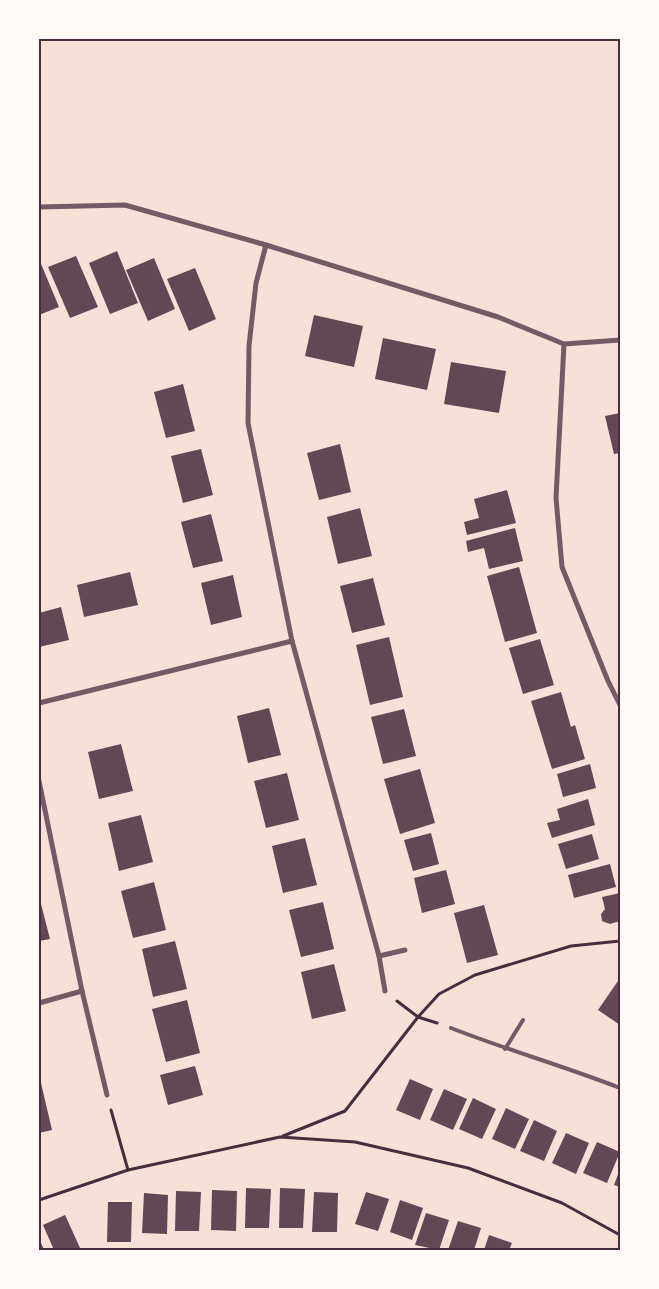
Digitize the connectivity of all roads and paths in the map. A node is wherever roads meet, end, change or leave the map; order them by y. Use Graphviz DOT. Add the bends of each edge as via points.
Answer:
graph roads {
  1 [pos="39,207"];
  2 [pos="266,245"];
  3 [pos="620,340"];
  4 [pos="564,344"];
  5 [pos="292,641"];
  6 [pos="39,703"];
  7 [pos="620,706"];
  8 [pos="39,781"];
  9 [pos="404,950"];
  10 [pos="379,956"];
  11 [pos="82,991"];
  12 [pos="385,991"];
  13 [pos="39,1002"];
  14 [pos="418,1017"];
  15 [pos="523,1020"];
  16 [pos="451,1028"];
  17 [pos="505,1049"];
  18 [pos="620,1088"];
  19 [pos="107,1095"];
  20 [pos="128,1170"];
  21 [pos="39,1200"];
  22 [pos="620,1234"];
  1 -- 2 [label="street" via="125,205"];
  2 -- 4 [label="street" via="498,317"];
  2 -- 5 [label="street" via="256,283 251,328 248,423"];
  3 -- 4 [label="street"];
  4 -- 7 [label="street" via="556,498 562,567"];
  5 -- 6 [label="street"];
  5 -- 10 [label="street"];
  8 -- 11 [label="street"];
  9 -- 10 [label="street"];
  10 -- 12 [label="street"];
  11 -- 13 [label="street"];
  11 -- 19 [label="street"];
  12 -- 14 [label="path"];
  15 -- 17 [label="lane"];
  16 -- 17 [label="lane"];
  17 -- 18 [label="lane" via="562,1065"];
  19 -- 20 [label="path"];
  20 -- 21 [label="path"];
  20 -- 22 [label="path" via="280,1137 356,1142 468,1168 562,1203"];
}
